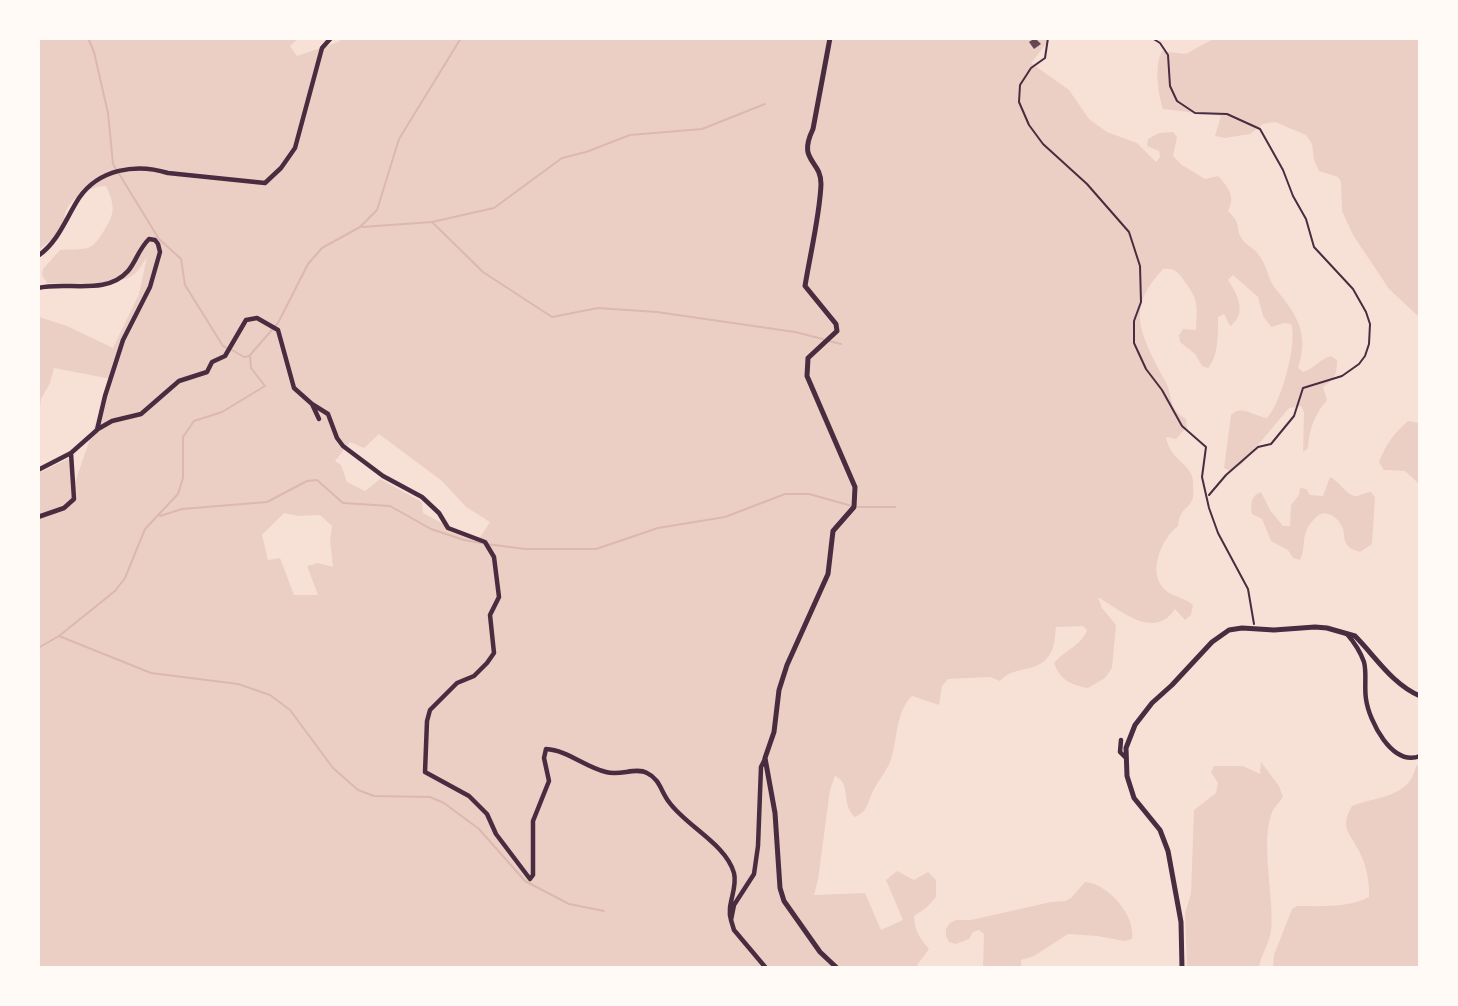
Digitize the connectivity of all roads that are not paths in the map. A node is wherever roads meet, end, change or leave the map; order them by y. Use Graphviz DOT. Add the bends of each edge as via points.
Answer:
graph roads {
  1 [pos="331,38"];
  2 [pos="830,38"];
  3 [pos="38,256"];
  4 [pos="38,288"];
  5 [pos="312,404"];
  6 [pos="319,419"];
  7 [pos="97,430"];
  8 [pos="71,453"];
  9 [pos="38,470"];
  10 [pos="38,517"];
  11 [pos="1347,633"];
  12 [pos="1419,696"];
  13 [pos="1121,740"];
  14 [pos="1419,756"];
  15 [pos="1125,757"];
  16 [pos="765,758"];
  17 [pos="731,920"];
  18 [pos="766,968"];
  19 [pos="837,968"];
  20 [pos="1182,968"];
  1 -- 3 [label="street" via="322,48 295,148 265,183 154,168 122,169 92,184 80,196 57,238"];
  2 -- 16 [label="street" via="807,143 821,181 805,286 837,331 808,358 807,376 855,487 854,504 833,531 828,574 787,665"];
  4 -- 7 [label="street" via="105,286 128,271 149,239 159,244 150,287 123,340"];
  5 -- 6 [label="street"];
  5 -- 7 [label="street" via="294,388 278,330 257,318 246,320 225,356 212,362 207,372 179,381 141,414"];
  5 -- 17 [label="street" via="328,414 343,446 383,476 422,497 448,528 485,542 494,557 499,597 490,615 494,653 474,677 457,683 430,710 425,772 469,796 487,814 496,834 530,879 533,821 549,781 546,749 606,772 646,772 656,779 669,803 727,858 734,874"];
  7 -- 8 [label="street"];
  8 -- 9 [label="street"];
  8 -- 10 [label="street" via="74,499 64,508"];
  11 -- 12 [label="street" via="1355,636 1394,680"];
  11 -- 14 [label="street" via="1365,665 1367,706 1381,739 1403,755"];
  11 -- 15 [label="street" via="1315,627 1233,629 1212,642 1145,710 1131,733"];
  13 -- 15 [label="street"];
  15 -- 20 [label="street" via="1130,791 1160,830 1168,851 1181,922"];
  16 -- 17 [label="street" via="754,874 734,905"];
  16 -- 19 [label="street" via="775,813 779,888 820,951"];
  17 -- 18 [label="street"];
}
